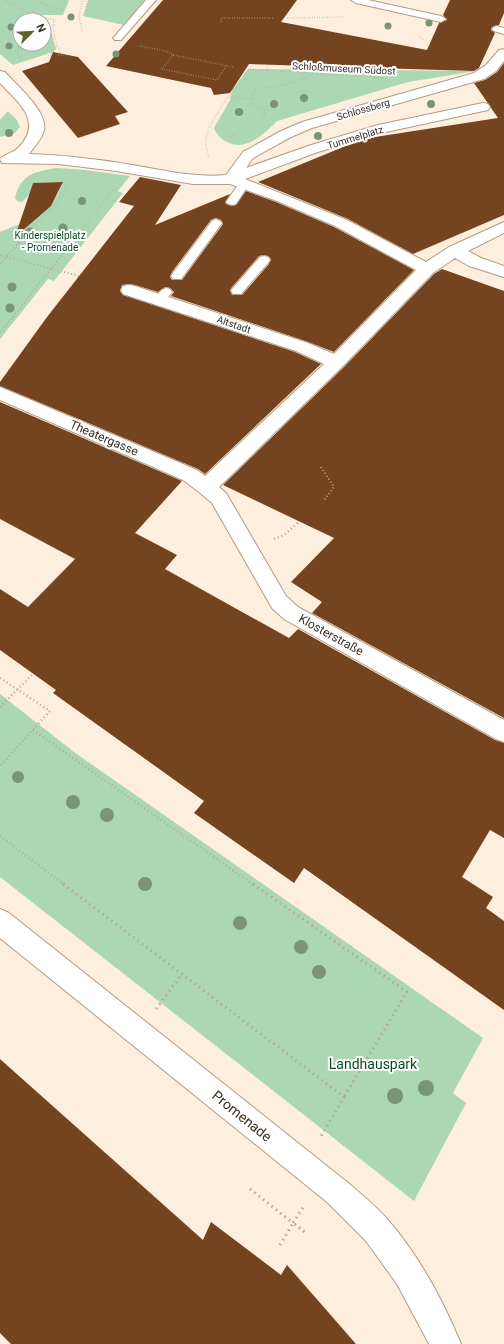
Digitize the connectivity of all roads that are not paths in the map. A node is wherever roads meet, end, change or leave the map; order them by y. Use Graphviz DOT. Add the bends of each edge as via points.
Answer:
graph roads {
  1 [pos="151,0"];
  2 [pos="356,0"];
  3 [pos="441,19"];
  4 [pos="118,38"];
  5 [pos="504,54"];
  6 [pos="0,76"];
  7 [pos="483,108"];
  8 [pos="15,158"];
  9 [pos="0,162"];
  10 [pos="238,182"];
  11 [pos="232,202"];
  12 [pos="216,223"];
  13 [pos="504,227"];
  14 [pos="455,251"];
  15 [pos="264,260"];
  16 [pos="428,269"];
  17 [pos="504,272"];
  18 [pos="177,276"];
  19 [pos="129,290"];
  20 [pos="237,291"];
  21 [pos="337,362"];
  22 [pos="0,393"];
  23 [pos="206,487"];
  24 [pos="504,732"];
  25 [pos="0,922"];
  26 [pos="445,1344"];
  1 -- 4 [label="lane"];
  2 -- 3 [label="lane"];
  5 -- 10 [label="street, Schlossberg" via="479,76 286,134 248,155"];
  6 -- 8 [label="street" via="34,114 37,125 30,143"];
  7 -- 10 [label="street, Tummelplatz" via="383,128 314,149"];
  8 -- 9 [label="street"];
  8 -- 10 [label="street, Tummelplatz" via="84,162 201,180"];
  10 -- 11 [label="lane"];
  10 -- 16 [label="street, Tummelplatz" via="341,223"];
  12 -- 18 [label="lane"];
  13 -- 14 [label="street"];
  14 -- 16 [label="street"];
  14 -- 17 [label="street" via="475,262"];
  15 -- 20 [label="lane"];
  16 -- 21 [label="street"];
  19 -- 21 [label="street, Altstadt" via="163,296 220,315"];
  21 -- 23 [label="street"];
  22 -- 23 [label="street, Theatergasse" via="190,475"];
  23 -- 24 [label="street, Klosterstraße" via="219,498 268,585 279,602 291,612"];
  25 -- 26 [label="street, Promenade" via="337,1192 377,1230 408,1273"];
}
